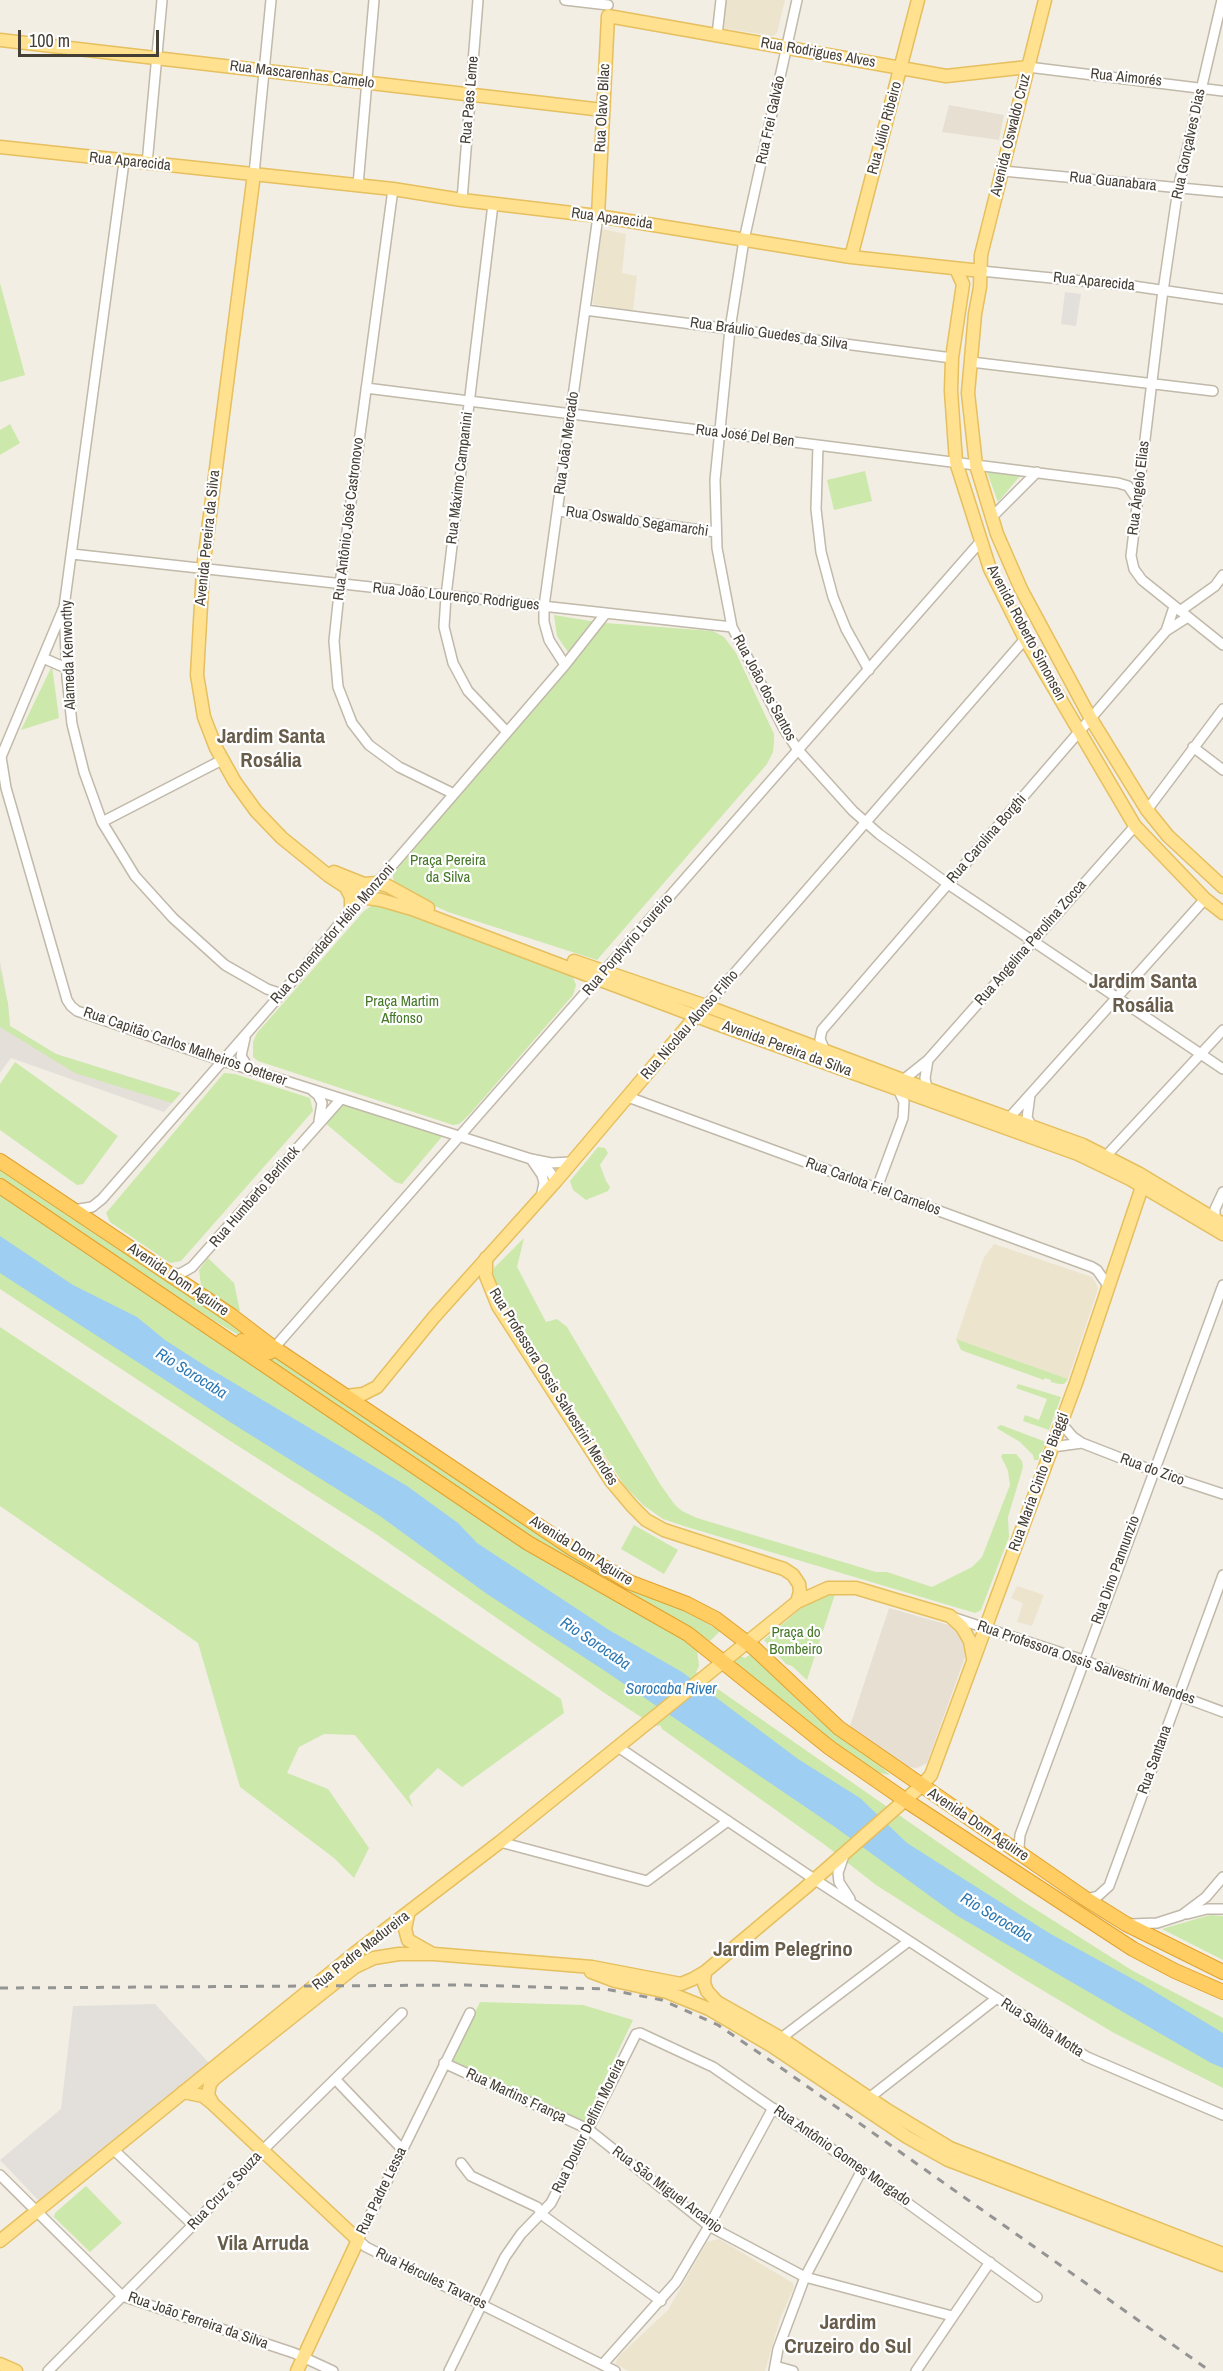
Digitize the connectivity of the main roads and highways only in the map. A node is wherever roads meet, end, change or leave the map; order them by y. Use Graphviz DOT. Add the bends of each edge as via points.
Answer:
graph roads {
  1 [pos="918,0"];
  2 [pos="1045,0"];
  3 [pos="608,7"];
  4 [pos="0,40"];
  5 [pos="1028,67"];
  6 [pos="900,68"];
  7 [pos="603,110"];
  8 [pos="0,147"];
  9 [pos="254,174"];
  10 [pos="598,216"];
  11 [pos="851,256"];
  12 [pos="956,269"];
  13 [pos="981,271"];
  14 [pos="314,864"];
  15 [pos="344,885"];
  16 [pos="1223,887"];
  17 [pos="351,909"];
  18 [pos="1223,913"];
  19 [pos="602,975"];
  20 [pos="706,1006"];
  21 [pos="678,1009"];
  22 [pos="696,1016"];
  23 [pos="683,1032"];
  24 [pos="900,1085"];
  25 [pos="923,1093"];
  26 [pos="0,1161"];
  27 [pos="1138,1173"];
  28 [pos="0,1186"];
  29 [pos="1142,1187"];
  30 [pos="1219,1221"];
  31 [pos="1223,1234"];
  32 [pos="486,1257"];
  33 [pos="187,1313"];
  34 [pos="274,1348"];
  35 [pos="346,1396"];
  36 [pos="797,1602"];
  37 [pos="747,1642"];
  38 [pos="974,1660"];
  39 [pos="719,1665"];
  40 [pos="921,1786"];
  41 [pos="901,1804"];
  42 [pos="408,1915"];
  43 [pos="434,1954"];
  44 [pos="573,1966"];
  45 [pos="705,1972"];
  46 [pos="1223,1972"];
  47 [pos="1218,1989"];
  48 [pos="776,2042"];
  49 [pos="183,2092"];
  50 [pos="213,2104"];
  51 [pos="358,2240"];
  52 [pos="0,2241"];
  53 [pos="1223,2254"];
  54 [pos="1223,2265"];
  55 [pos="0,2364"];
  56 [pos="16,2371"];
  57 [pos="297,2371"];
  1 -- 6 [label="main road, Rua Júlio Ribeiro"];
  2 -- 5 [label="main road, Avenida Oswaldo Cruz"];
  3 -- 6 [label="main road, Rua Rodrigues Alves" via="717,35"];
  3 -- 7 [label="main road, Rua Olavo Bilac"];
  4 -- 7 [label="main road, Rua Mascarenhas Camelo"];
  5 -- 6 [label="main road, Rua Rodrigues Alves" via="946,76"];
  5 -- 13 [label="main road, Avenida Oswaldo Cruz" via="981,255"];
  6 -- 11 [label="main road, Rua Júlio Ribeiro"];
  7 -- 10 [label="main road, Rua Olavo Bilac"];
  8 -- 9 [label="main road, Rua Aparecida"];
  9 -- 10 [label="main road, Rua Aparecida"];
  9 -- 14 [label="main road, Avenida Pereira da Silva" via="203,569 197,675 204,717 222,760 256,811"];
  10 -- 11 [label="main road, Rua Aparecida"];
  11 -- 12 [label="main road, Rua Aparecida"];
  12 -- 13 [label="main road, Rua Aparecida"];
  12 -- 18 [label="main road, Avenida Roberto Simonsen" via="963,284 952,358 956,462 990,569 1025,639 1135,825"];
  13 -- 16 [label="main road, Avenida Roberto Simonsen" via="968,393 976,465 991,518 1021,589 1091,718 1147,810 1168,836"];
  14 -- 15 [label="main road, Avenida Pereira da Silva"];
  14 -- 19 [label="main road, Avenida Pereira da Silva" via="364,884 388,886 446,916"];
  15 -- 17 [label="main road" via="351,897"];
  15 -- 19 [label="main road, Avenida Pereira da Silva" via="361,897 412,909"];
  19 -- 20 [label="main road, Avenida Pereira da Silva"];
  19 -- 21 [label="main road, Avenida Pereira da Silva"];
  20 -- 22 [label="main road, Rua Nicolau Alonso Filho"];
  20 -- 24 [label="main road, Avenida Pereira da Silva" via="825,1051"];
  21 -- 22 [label="main road, Avenida Pereira da Silva"];
  21 -- 23 [label="main road"];
  22 -- 23 [label="main road, Rua Nicolau Alonso Filho"];
  22 -- 24 [label="main road, Avenida Pereira da Silva"];
  23 -- 32 [label="main road, Rua Nicolau Alonso Filho"];
  24 -- 25 [label="main road, Avenida Pereira da Silva"];
  25 -- 27 [label="main road, Avenida Pereira da Silva" via="1032,1126"];
  25 -- 29 [label="main road, Avenida Pereira da Silva" via="1078,1154"];
  26 -- 34 [label="highway, Avenida Dom Aguirre" via="256,1332"];
  27 -- 29 [label="main road"];
  27 -- 30 [label="main road, Avenida Pereira da Silva"];
  28 -- 33 [label="highway, Avenida Dom Aguirre"];
  29 -- 31 [label="main road, Avenida Pereira da Silva"];
  29 -- 38 [label="main road, Rua Maria Cinto de Biaggi"];
  32 -- 35 [label="main road, Rua Nicolau Alonso Filho" via="376,1387"];
  32 -- 36 [label="main road, Rua Professora Ossis Salvestrini Mendes" via="486,1276 498,1306 610,1481 632,1506 664,1530 784,1569 799,1584"];
  33 -- 34 [label="highway" via="264,1353"];
  33 -- 39 [label="highway, Avenida Dom Aguirre" via="528,1543 688,1634"];
  34 -- 35 [label="highway, Avenida Dom Aguirre"];
  35 -- 37 [label="highway, Avenida Dom Aguirre" via="573,1549 629,1582 716,1619"];
  36 -- 37 [label="main road"];
  36 -- 38 [label="main road, Rua Professora Ossis Salvestrini Mendes" via="828,1588 856,1588 950,1616 970,1641"];
  37 -- 39 [label="main road"];
  37 -- 40 [label="highway, Avenida Dom Aguirre" via="839,1728"];
  38 -- 40 [label="main road, Rua Maria Cinto de Biaggi" via="931,1776"];
  39 -- 41 [label="highway, Avenida Dom Aguirre"];
  39 -- 42 [label="main road, Rua Padre Madureira"];
  40 -- 41 [label="main road, Rua Maria Cinto de Biaggi"];
  40 -- 46 [label="highway, Avenida Dom Aguirre" via="1126,1924"];
  41 -- 45 [label="main road, Rua Maria Cinto de Biaggi"];
  41 -- 47 [label="highway, Avenida Dom Aguirre" via="1108,1933 1175,1971"];
  42 -- 43 [label="main road" via="408,1940"];
  42 -- 49 [label="main road, Rua Padre Madureira"];
  43 -- 44 [label="main road, Rua Padre Madureira"];
  43 -- 50 [label="main road, Rua Padre Madureira" via="374,1958 355,1967 214,2079 208,2095"];
  44 -- 45 [label="main road, Rua Maria Cinto de Biaggi" via="681,1984"];
  44 -- 48 [label="main road" via="667,1992"];
  45 -- 48 [label="main road" via="707,1991 717,2002"];
  48 -- 53 [label="main road" via="950,2148"];
  48 -- 54 [label="main road" via="907,2137 948,2160"];
  49 -- 50 [label="main road, Rua Hércules Tavares" via="203,2096"];
  49 -- 52 [label="main road, Rua Padre Madureira"];
  50 -- 51 [label="main road, Rua Hércules Tavares"];
  51 -- 57 [label="main road, Rua Padre Lessa"];
  55 -- 56 [label="main road"];
}
